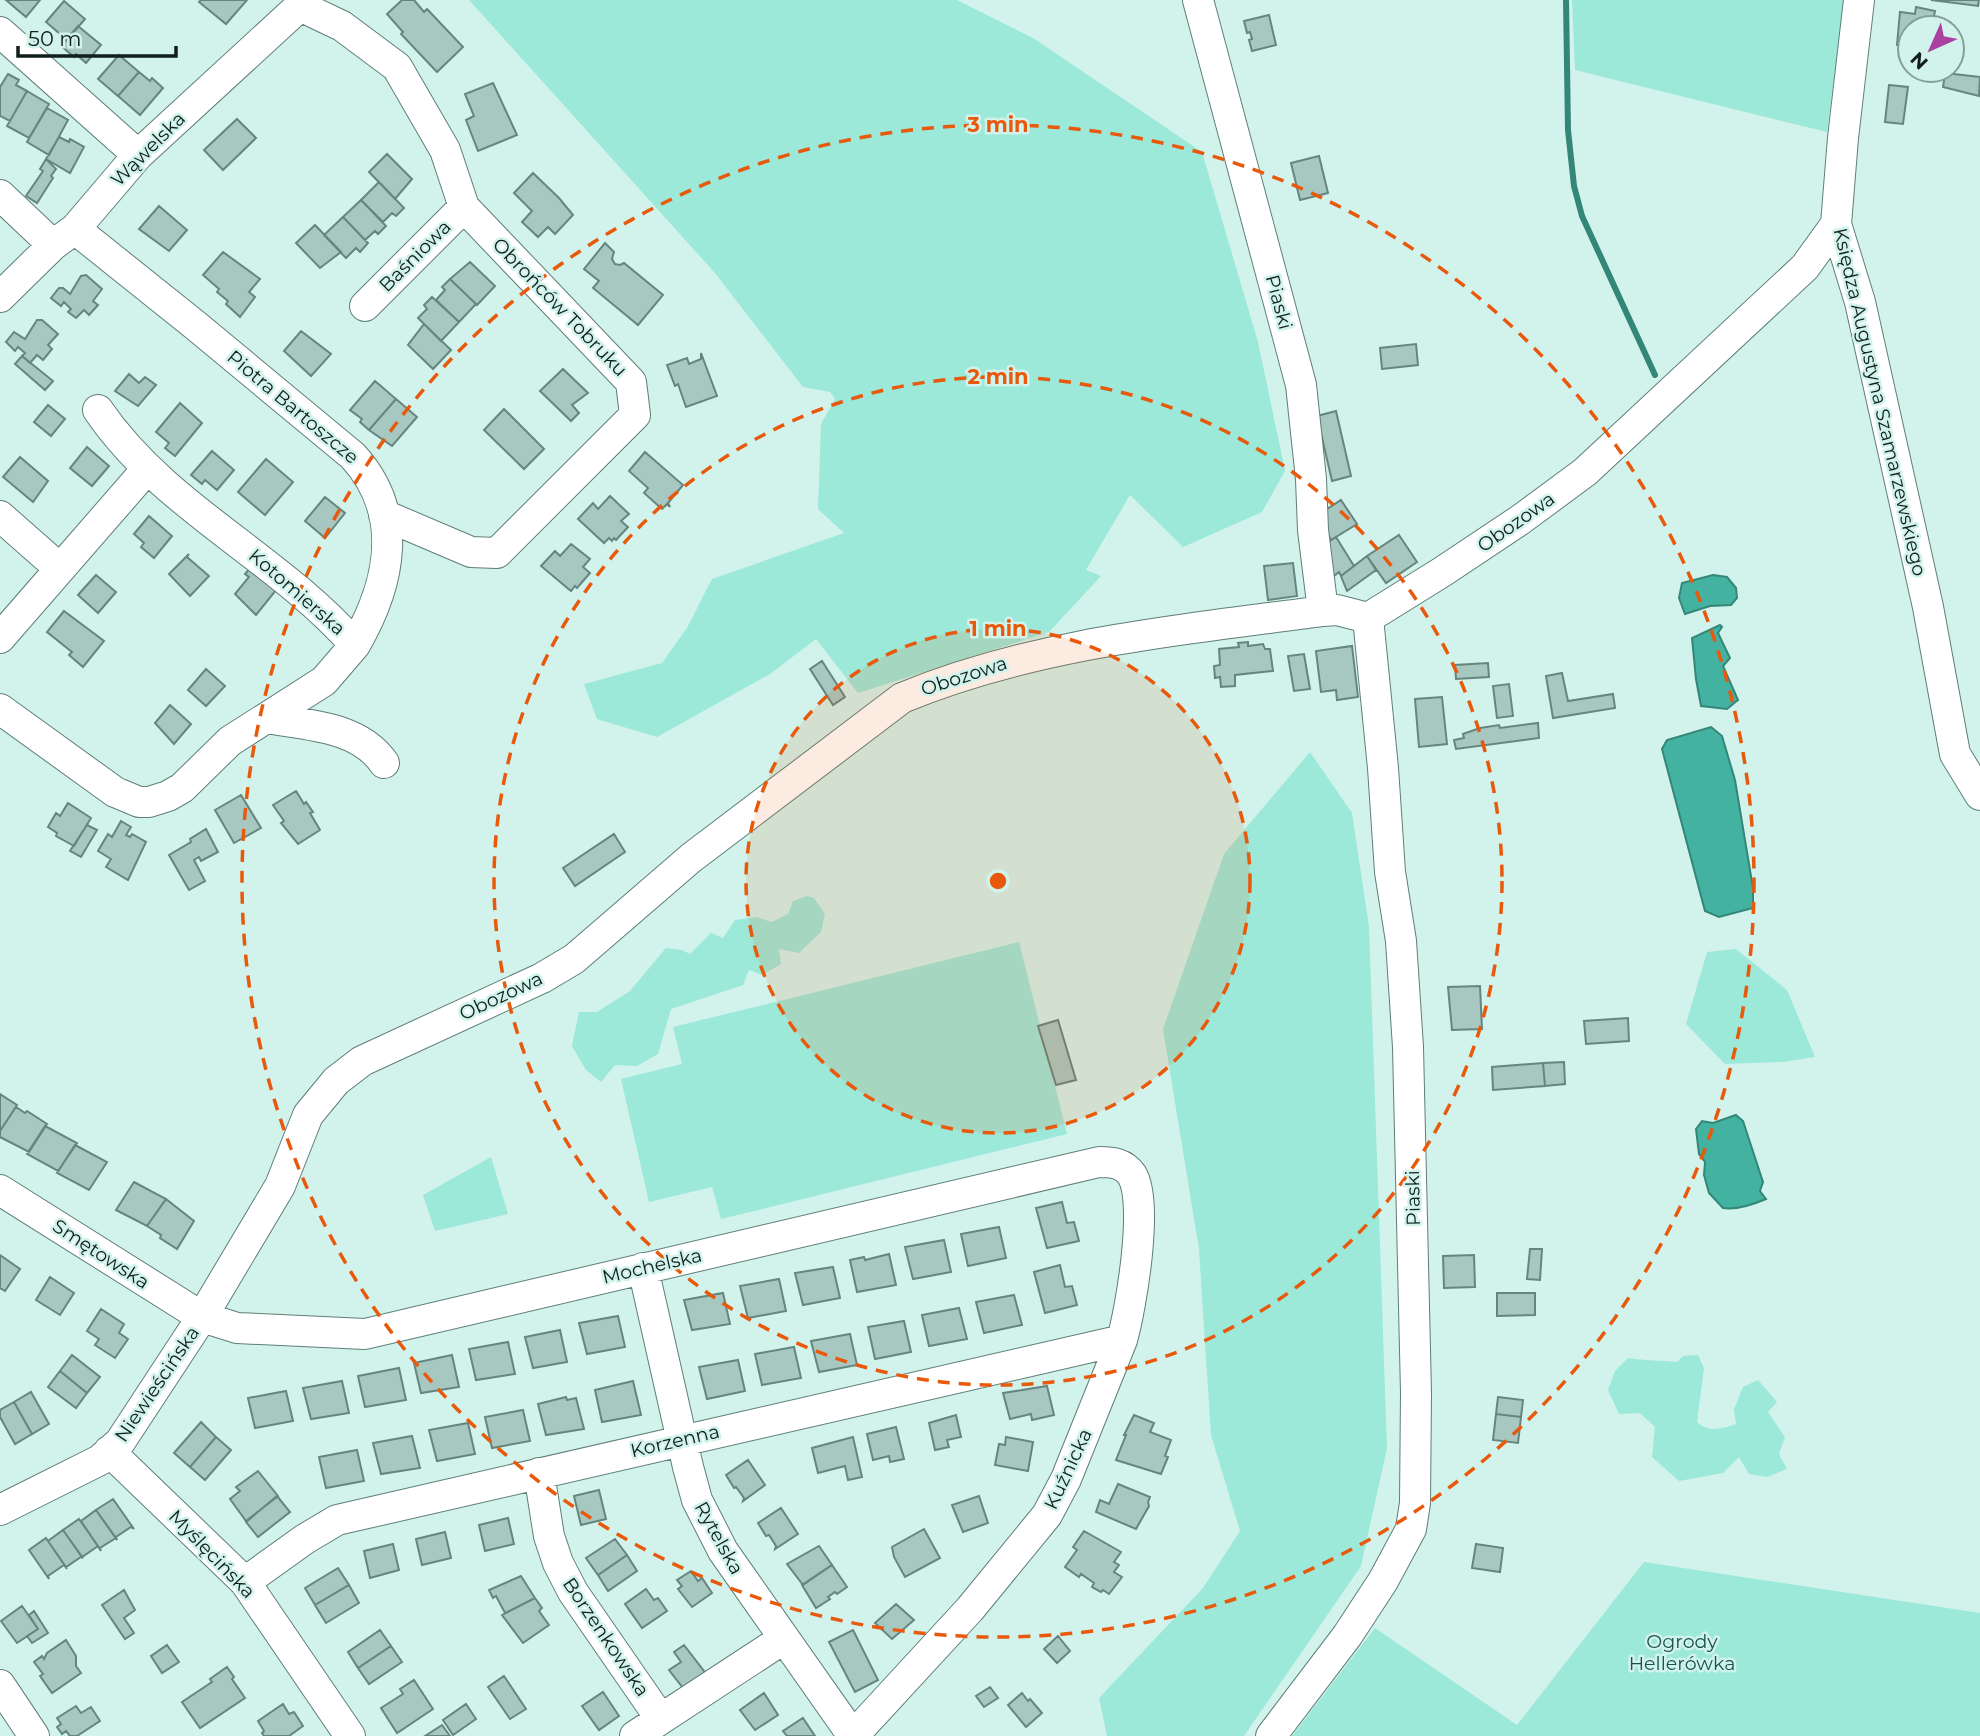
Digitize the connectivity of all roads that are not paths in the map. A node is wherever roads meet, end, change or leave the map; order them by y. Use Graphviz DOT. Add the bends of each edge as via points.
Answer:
graph roads {
  1 [pos="1198,0"];
  2 [pos="1859,0"];
  3 [pos="299,3"];
  4 [pos="0,32"];
  5 [pos="138,155"];
  6 [pos="0,195"];
  7 [pos="464,207"];
  8 [pos="1836,224"];
  9 [pos="64,237"];
  10 [pos="0,297"];
  11 [pos="365,306"];
  12 [pos="98,410"];
  13 [pos="147,469"];
  14 [pos="384,515"];
  15 [pos="0,516"];
  16 [pos="59,568"];
  17 [pos="1323,611"];
  18 [pos="1368,618"];
  19 [pos="0,638"];
  20 [pos="355,645"];
  21 [pos="0,709"];
  22 [pos="266,718"];
  23 [pos="384,763"];
  24 [pos="1980,794"];
  25 [pos="1099,1162"];
  26 [pos="0,1189"];
  27 [pos="643,1268"];
  28 [pos="202,1317"];
  29 [pos="1122,1340"];
  30 [pos="681,1440"];
  31 [pos="109,1451"];
  32 [pos="539,1473"];
  33 [pos="0,1510"];
  34 [pos="245,1583"];
  35 [pos="783,1639"];
  36 [pos="0,1685"];
  37 [pos="660,1718"];
  38 [pos="34,1736"];
  39 [pos="349,1736"];
  40 [pos="635,1736"];
  41 [pos="853,1736"];
  42 [pos="1271,1736"];
  1 -- 17 [label="street, Piaski" via="1301,385"];
  2 -- 8 [label="street, Księdza Augustyna Szamarzewskiego"];
  3 -- 5 [label="street, Wąwelska"];
  3 -- 7 [label="street, Obrońców Tobruku" via="342,26 397,68 445,150"];
  4 -- 5 [label="street"];
  5 -- 9 [label="street, Wąwelska"];
  6 -- 9 [label="street, Piotra Bartoszcze"];
  7 -- 11 [label="street, Baśniowa"];
  7 -- 14 [label="street, Obrońców Tobruku" via="631,382 635,415 497,553 471,552"];
  8 -- 18 [label="street, Obozowa" via="1805,267 1585,472 1454,565"];
  8 -- 24 [label="street, Księdza Augustyna Szamarzewskiego" via="1866,325 1955,754"];
  9 -- 10 [label="street, Wąwelska"];
  9 -- 14 [label="street, Piotra Bartoszcze" via="195,325 354,456 368,472"];
  12 -- 13 [label="street, Kotomierska"];
  13 -- 16 [label="street"];
  13 -- 20 [label="street, Kotomierska" via="272,568"];
  14 -- 20 [label="street, Piotra Bartoszcze" via="386,570 371,618"];
  15 -- 16 [label="street"];
  16 -- 19 [label="street"];
  17 -- 18 [label="street, Obozowa"];
  17 -- 28 [label="street, Obozowa" via="1025,657 902,698 691,858 574,960 383,1050 336,1080 308,1115 280,1186"];
  18 -- 42 [label="street, Piaski" via="1408,1046 1416,1489 1410,1529 1383,1581"];
  20 -- 22 [label="street, Kotomierska" via="324,681"];
  21 -- 22 [label="street, Kotomierska" via="115,792 139,802 159,800 182,788 230,741"];
  22 -- 23 [label="street" via="344,733 361,740"];
  25 -- 27 [label="street, Mochelska"];
  25 -- 29 [label="street, Kuźnicka" via="1112,1161 1124,1167 1136,1183 1137,1254"];
  26 -- 28 [label="street, Smętowska"];
  27 -- 28 [label="street, Mochelska" via="365,1334 237,1328"];
  27 -- 30 [label="street, Rytelska"];
  28 -- 31 [label="street, Niewieścińska" via="120,1442"];
  29 -- 30 [label="street, Korzenna"];
  29 -- 41 [label="street, Kuźnicka" via="1048,1515 970,1609"];
  30 -- 32 [label="street, Korzenna"];
  30 -- 35 [label="street, Rytelska" via="708,1524"];
  31 -- 33 [label="street, Niewieścińska" via="100,1460"];
  31 -- 34 [label="street, Myślęcińska"];
  32 -- 34 [label="street, Korzenna" via="337,1520"];
  32 -- 37 [label="street, Borzenkowska" via="558,1563"];
  34 -- 39 [label="street, Myślęcińska"];
  35 -- 37 [label="street"];
  35 -- 41 [label="street, Rytelska"];
  36 -- 38 [label="street"];
  37 -- 40 [label="street"];
}
